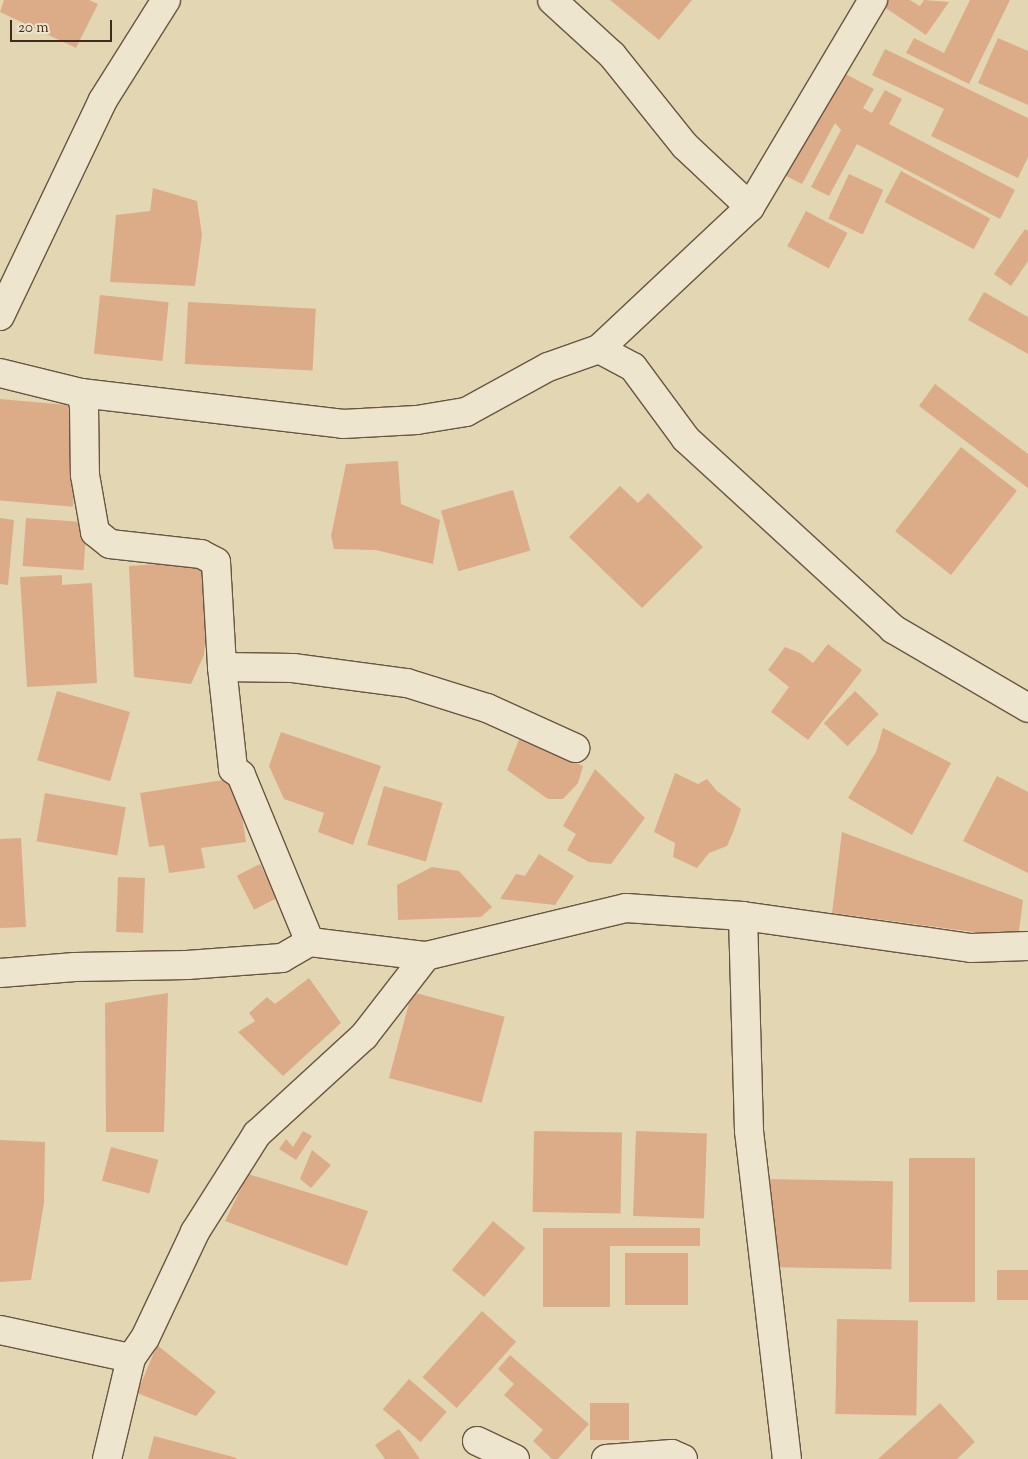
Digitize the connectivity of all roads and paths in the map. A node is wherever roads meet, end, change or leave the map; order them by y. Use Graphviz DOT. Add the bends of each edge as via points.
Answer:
graph roads {
  1 [pos="166,0"];
  2 [pos="552,0"];
  3 [pos="873,0"];
  4 [pos="750,207"];
  5 [pos="0,316"];
  6 [pos="599,349"];
  7 [pos="0,373"];
  8 [pos="81,394"];
  9 [pos="222,667"];
  10 [pos="1028,708"];
  11 [pos="575,748"];
  12 [pos="744,916"];
  13 [pos="310,942"];
  14 [pos="1028,946"];
  15 [pos="426,956"];
  16 [pos="0,973"];
  17 [pos="0,1330"];
  18 [pos="131,1358"];
  19 [pos="477,1441"];
  20 [pos="107,1459"];
  21 [pos="515,1459"];
  22 [pos="606,1459"];
  23 [pos="683,1459"];
  24 [pos="787,1459"];
  1 -- 5 [label="street" via="103,100"];
  2 -- 4 [label="street" via="612,55 685,146"];
  3 -- 4 [label="street"];
  4 -- 6 [label="street"];
  6 -- 8 [label="street" via="548,367 466,412 417,420 343,424"];
  6 -- 10 [label="street" via="633,367 686,439 893,629"];
  7 -- 8 [label="street"];
  8 -- 9 [label="street" via="85,475 94,532 110,544 201,554 216,562"];
  9 -- 11 [label="street" via="293,668 407,683 487,708"];
  9 -- 13 [label="street" via="233,769 241,775"];
  12 -- 14 [label="street" via="971,948"];
  12 -- 15 [label="street" via="626,908"];
  12 -- 24 [label="street" via="749,1131"];
  13 -- 15 [label="street"];
  13 -- 16 [label="street" via="282,958"];
  15 -- 18 [label="street" via="364,1036 257,1134 195,1232 145,1338"];
  17 -- 18 [label="street"];
  18 -- 20 [label="street"];
  19 -- 21 [label="street"];
  22 -- 23 [label="street" via="672,1454"];
}
